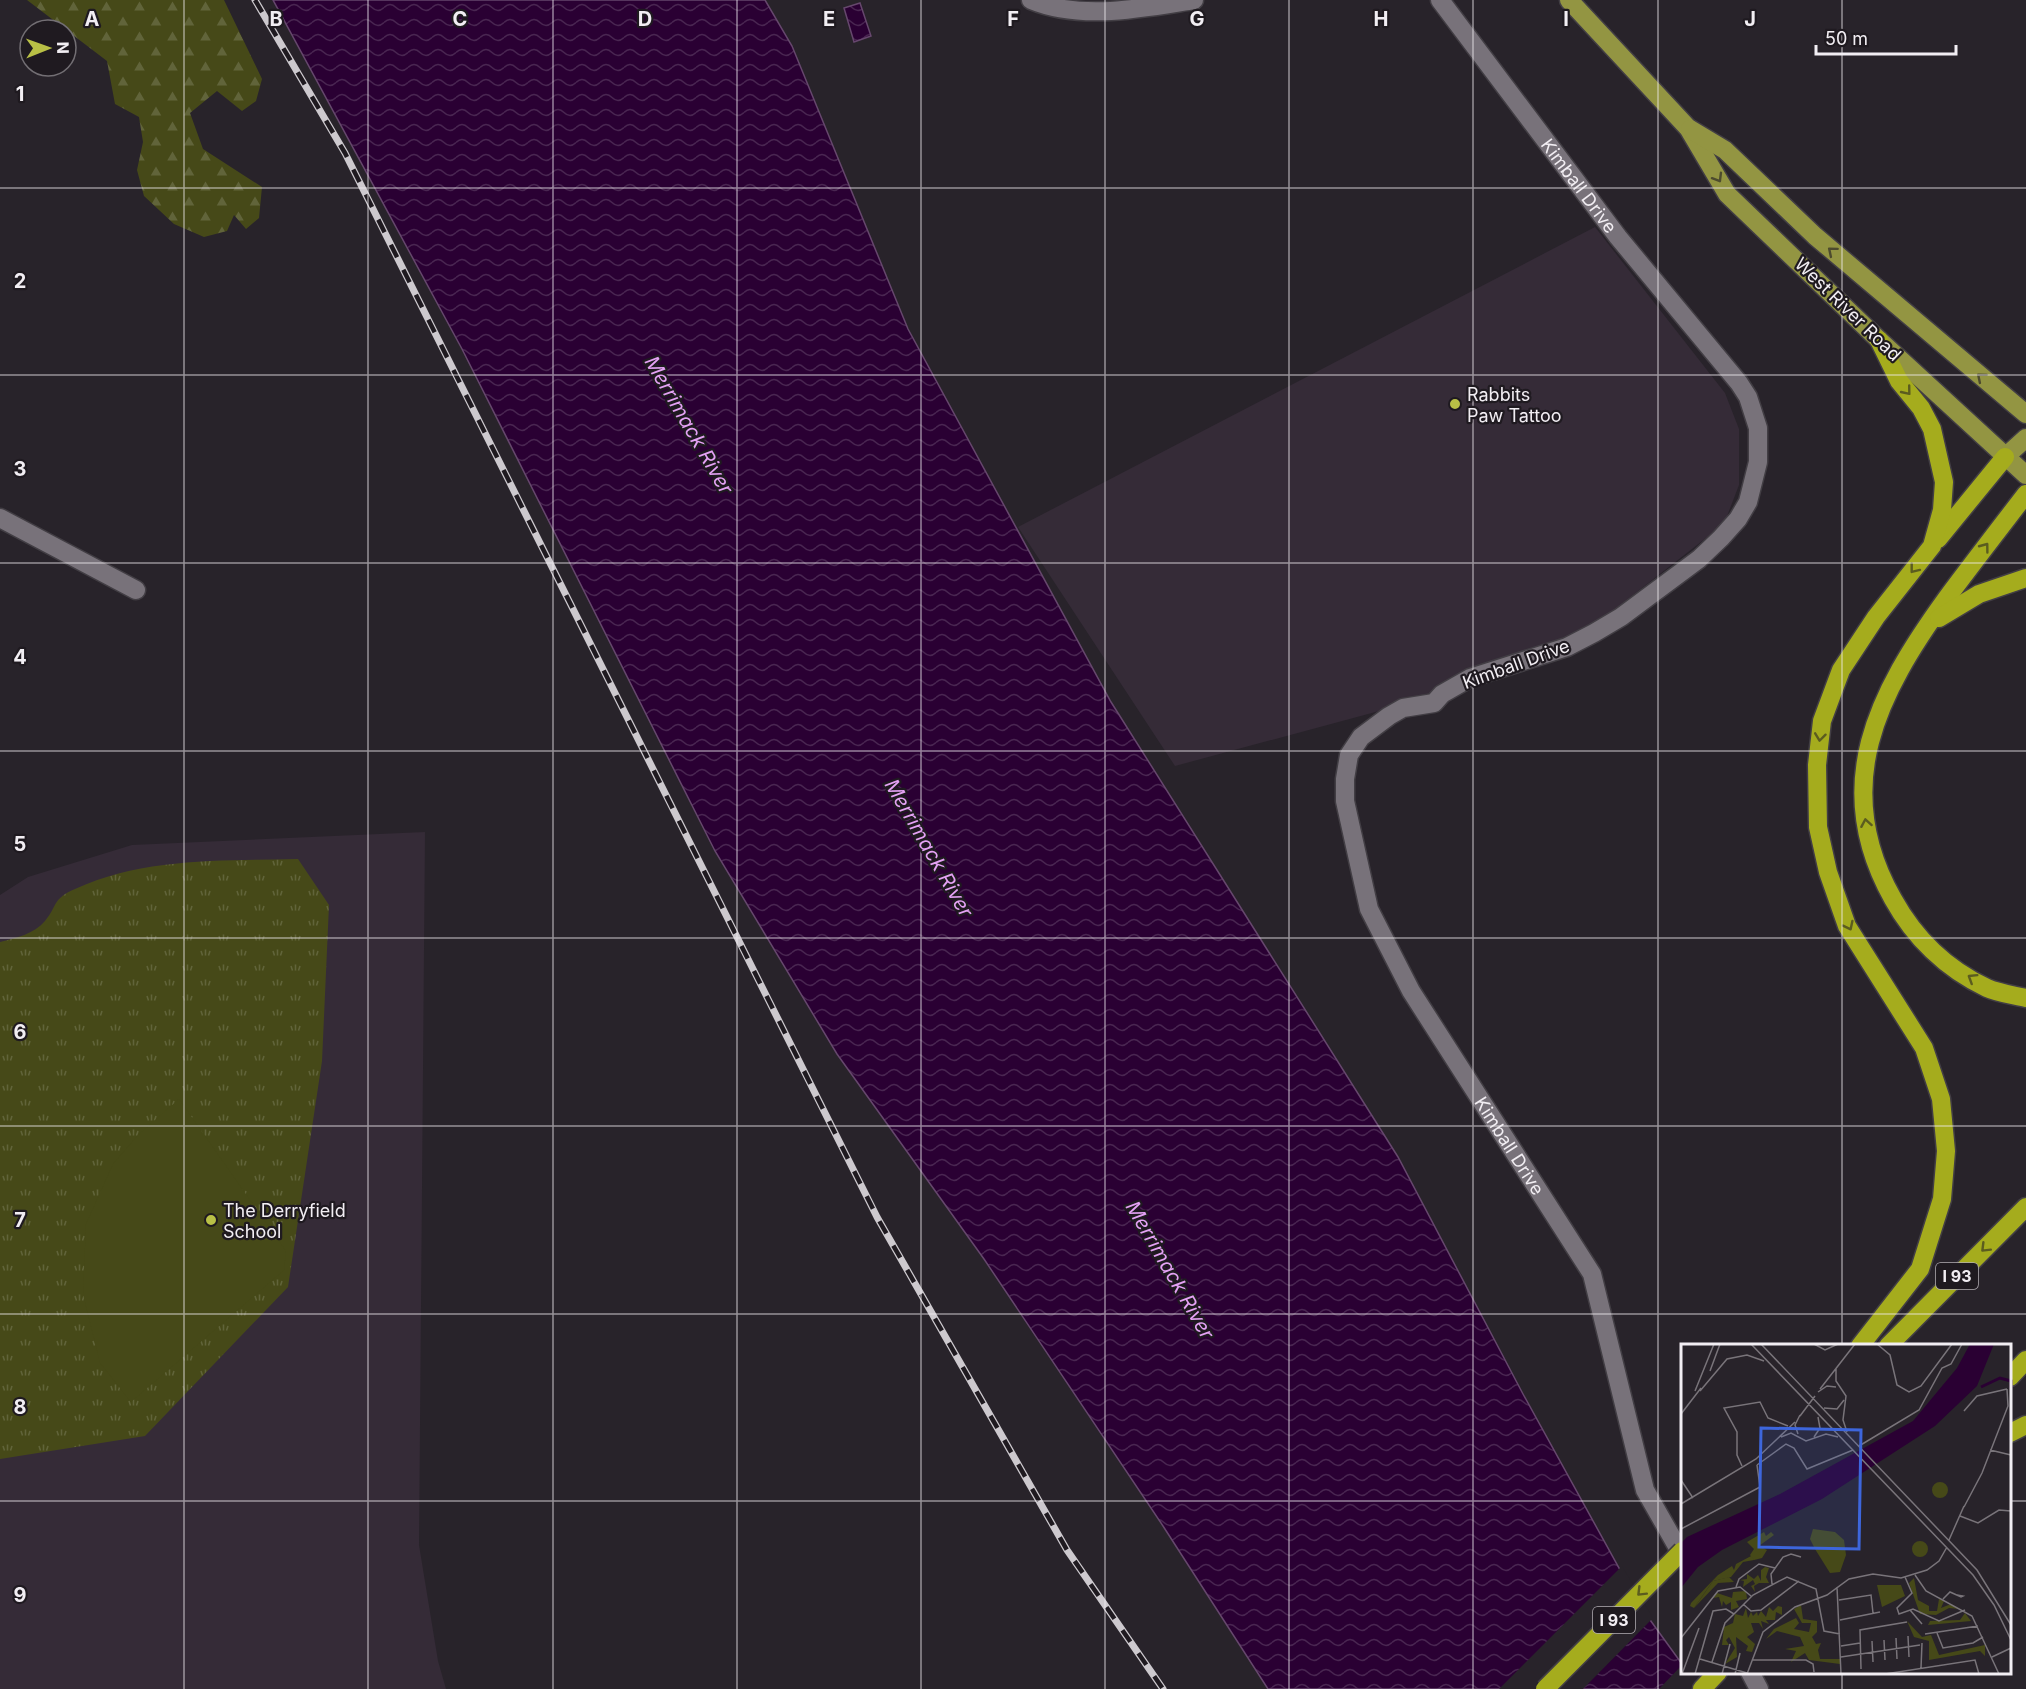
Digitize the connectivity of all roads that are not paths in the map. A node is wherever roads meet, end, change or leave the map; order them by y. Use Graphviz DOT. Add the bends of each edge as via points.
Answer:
graph roads {
  1 [pos="1032,0"];
  2 [pos="1194,0"];
  3 [pos="1440,0"];
  4 [pos="1569,0"];
  5 [pos="1688,128"];
  6 [pos="1879,340"];
  7 [pos="2026,414"];
  8 [pos="2026,438"];
  9 [pos="2005,457"];
  10 [pos="2026,476"];
  11 [pos="2026,494"];
  12 [pos="0,518"];
  13 [pos="1932,546"];
  14 [pos="2026,579"];
  15 [pos="136,590"];
  16 [pos="1926,627"];
  17 [pos="2026,998"];
  18 [pos="2026,1207"];
  19 [pos="1862,1344"];
  20 [pos="1890,1344"];
  21 [pos="2026,1360"];
  22 [pos="2011,1376"];
  23 [pos="2026,1425"];
  24 [pos="2011,1432"];
  25 [pos="1681,1550"];
  26 [pos="1681,1555"];
  27 [pos="1716,1674"];
  28 [pos="1751,1674"];
  29 [pos="1545,1689"];
  30 [pos="1702,1689"];
  31 [pos="1759,1689"];
  1 -- 2 [label="street" via="1069,10 1107,10"];
  3 -- 25 [label="street, Kimball Drive" via="1618,237 1739,383 1758,428 1758,462 1748,502 1738,519 1699,559 1621,617 1567,647 1470,678 1434,703 1403,708 1389,716 1361,737 1349,756 1345,779 1345,801 1369,909 1411,991 1592,1275 1645,1490"];
  4 -- 5 [label="main road, West River Road"];
  5 -- 6 [label="main road, West River Road, one-way" via="1727,194"];
  7 -- 5 [label="main road, West River Road, one-way" via="1815,236 1725,150"];
  6 -- 9 [label="main road, West River Road"];
  6 -- 13 [label="highway, one-way" via="1899,381 1921,408 1939,454 1944,482 1942,510"];
  8 -- 9 [label="main road"];
  9 -- 10 [label="main road, West River Road"];
  9 -- 13 [label="highway"];
  16 -- 11 [label="highway, one-way"];
  12 -- 15 [label="street"];
  13 -- 19 [label="highway, one-way" via="1876,617 1841,670 1822,721 1817,765 1818,826 1828,872 1847,926 1924,1048 1941,1100 1946,1151 1942,1199 1920,1269"];
  14 -- 16 [label="highway" via="1978,594"];
  17 -- 16 [label="highway, one-way" via="1987,988 1943,960 1922,941 1890,894 1870,842 1864,813 1865,757 1881,702"];
  18 -- 20 [label="highway, I 93, one-way"];
  21 -- 22 [label="highway"];
  23 -- 24 [label="highway"];
  26 -- 29 [label="highway, I 93, one-way, bridge"];
  27 -- 30 [label="highway"];
  28 -- 31 [label="street"];
}
